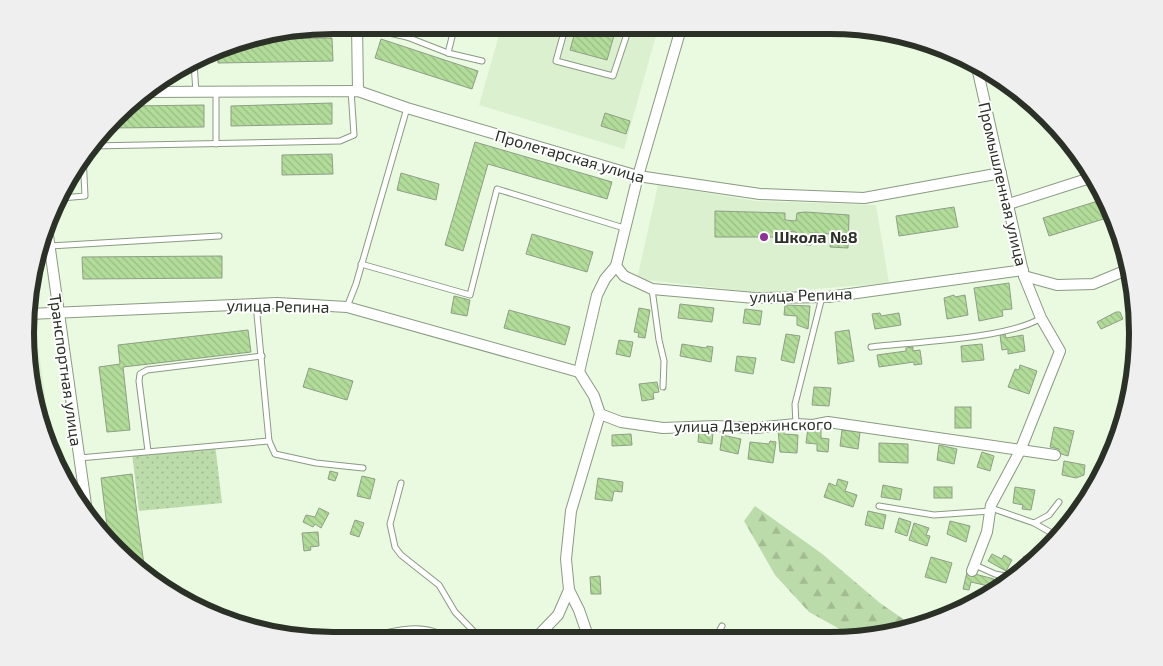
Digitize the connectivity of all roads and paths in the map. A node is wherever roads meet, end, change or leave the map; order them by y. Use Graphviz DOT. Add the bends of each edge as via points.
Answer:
graph roads {
  1 [pos="357,34"];
  2 [pos="391,34"];
  3 [pos="406,34"];
  4 [pos="453,34"];
  5 [pos="564,34"];
  6 [pos="627,34"];
  7 [pos="679,34"];
  8 [pos="406,38"];
  9 [pos="448,53"];
  10 [pos="482,61"];
  11 [pos="194,68"];
  12 [pos="978,73"];
  13 [pos="354,90"];
  14 [pos="156,92"];
  15 [pos="196,92"];
  16 [pos="216,92"];
  17 [pos="407,108"];
  18 [pos="216,144"];
  19 [pos="100,146"];
  20 [pos="84,168"];
  21 [pos="1001,173"];
  22 [pos="638,176"];
  23 [pos="1087,179"];
  24 [pos="67,198"];
  25 [pos="1009,204"];
  26 [pos="624,228"];
  27 [pos="219,236"];
  28 [pos="49,242"];
  29 [pos="49,246"];
  30 [pos="360,264"];
  31 [pos="616,266"];
  32 [pos="1122,272"];
  33 [pos="1023,273"];
  34 [pos="652,289"];
  35 [pos="822,297"];
  36 [pos="256,304"];
  37 [pos="347,307"];
  38 [pos="34,314"];
  39 [pos="58,314"];
  40 [pos="1041,318"];
  41 [pos="871,347"];
  42 [pos="262,356"];
  43 [pos="579,372"];
  44 [pos="663,387"];
  45 [pos="600,414"];
  46 [pos="796,424"];
  47 [pos="269,441"];
  48 [pos="148,451"];
  49 [pos="1020,451"];
  50 [pos="1055,455"];
  51 [pos="79,458"];
  52 [pos="363,468"];
  53 [pos="401,483"];
  54 [pos="85,501"];
  55 [pos="1059,502"];
  56 [pos="879,506"];
  57 [pos="991,509"];
  58 [pos="1034,523"];
  59 [pos="1051,535"];
  60 [pos="974,568"];
  61 [pos="1004,576"];
  62 [pos="569,590"];
  63 [pos="722,626"];
  64 [pos="474,632"];
  65 [pos="542,632"];
  66 [pos="586,632"];
  67 [pos="719,632"];
  1 -- 13 [label="street"];
  2 -- 8 [label="lane"];
  3 -- 8 [label="lane"];
  4 -- 9 [label="lane"];
  5 -- 6 [label="lane" via="556,61 613,76"];
  7 -- 22 [label="street"];
  8 -- 9 [label="lane"];
  9 -- 10 [label="lane"];
  11 -- 15 [label="lane"];
  12 -- 21 [label="street, Промышленная улица"];
  13 -- 16 [label="street, Пролетарская улица"];
  13 -- 17 [label="street, Пролетарская улица"];
  13 -- 18 [label="lane" via="354,135 340,140"];
  14 -- 15 [label="street, Пролетарская улица"];
  15 -- 16 [label="street, Пролетарская улица"];
  16 -- 18 [label="lane"];
  17 -- 22 [label="street, Пролетарская улица"];
  17 -- 30 [label="lane"];
  18 -- 19 [label="lane"];
  20 -- 24 [label="lane" via="85,196"];
  21 -- 22 [label="street, Пролетарская улица" via="864,198 760,194"];
  21 -- 25 [label="street, Промышленная улица"];
  22 -- 26 [label="street"];
  23 -- 25 [label="street"];
  25 -- 33 [label="street, Промышленная улица"];
  26 -- 30 [label="lane" via="497,189 470,296"];
  26 -- 31 [label="street"];
  27 -- 29 [label="lane"];
  28 -- 29 [label="street, Транспортная улица"];
  29 -- 39 [label="street, Транспортная улица"];
  30 -- 37 [label="lane"];
  31 -- 34 [label="street, улица Репина" via="624,276"];
  31 -- 43 [label="street" via="597,295"];
  32 -- 33 [label="street" via="1094,284 1057,285"];
  33 -- 35 [label="street, улица Репина"];
  33 -- 40 [label="street, Промышленная улица"];
  34 -- 35 [label="street, улица Репина" via="756,298"];
  34 -- 44 [label="lane" via="664,361"];
  35 -- 46 [label="lane" via="795,404"];
  36 -- 37 [label="street, улица Репина" via="277,302"];
  36 -- 39 [label="street, улица Репина"];
  36 -- 42 [label="lane"];
  37 -- 43 [label="street, улица Репина"];
  38 -- 39 [label="street, улица Репина"];
  39 -- 51 [label="street, Транспортная улица"];
  40 -- 41 [label="lane" via="1030,325 990,334"];
  40 -- 49 [label="street, Промышленная улица" via="1060,351"];
  42 -- 47 [label="lane"];
  42 -- 48 [label="lane" via="147,370 140,374"];
  43 -- 45 [label="street" via="594,396"];
  45 -- 46 [label="street, улица Дзержинского" via="621,422 663,428 755,428"];
  45 -- 62 [label="street" via="571,511 566,559"];
  46 -- 49 [label="street, улица Дзержинского" via="828,422"];
  47 -- 48 [label="lane"];
  47 -- 52 [label="lane" via="275,454"];
  48 -- 51 [label="lane"];
  49 -- 50 [label="street, улица Дзержинского"];
  49 -- 57 [label="street"];
  51 -- 54 [label="street, Транспортная улица"];
  53 -- 64 [label="lane" via="390,524 395,547 439,586 455,612"];
  55 -- 58 [label="lane" via="1049,515"];
  56 -- 57 [label="lane" via="934,515"];
  57 -- 58 [label="lane"];
  57 -- 60 [label="street" via="987,532"];
  58 -- 59 [label="lane"];
  60 -- 61 [label="lane"];
  62 -- 65 [label="street" via="558,615"];
  62 -- 66 [label="street" via="580,610"];
  63 -- 67 [label="lane"];
}
